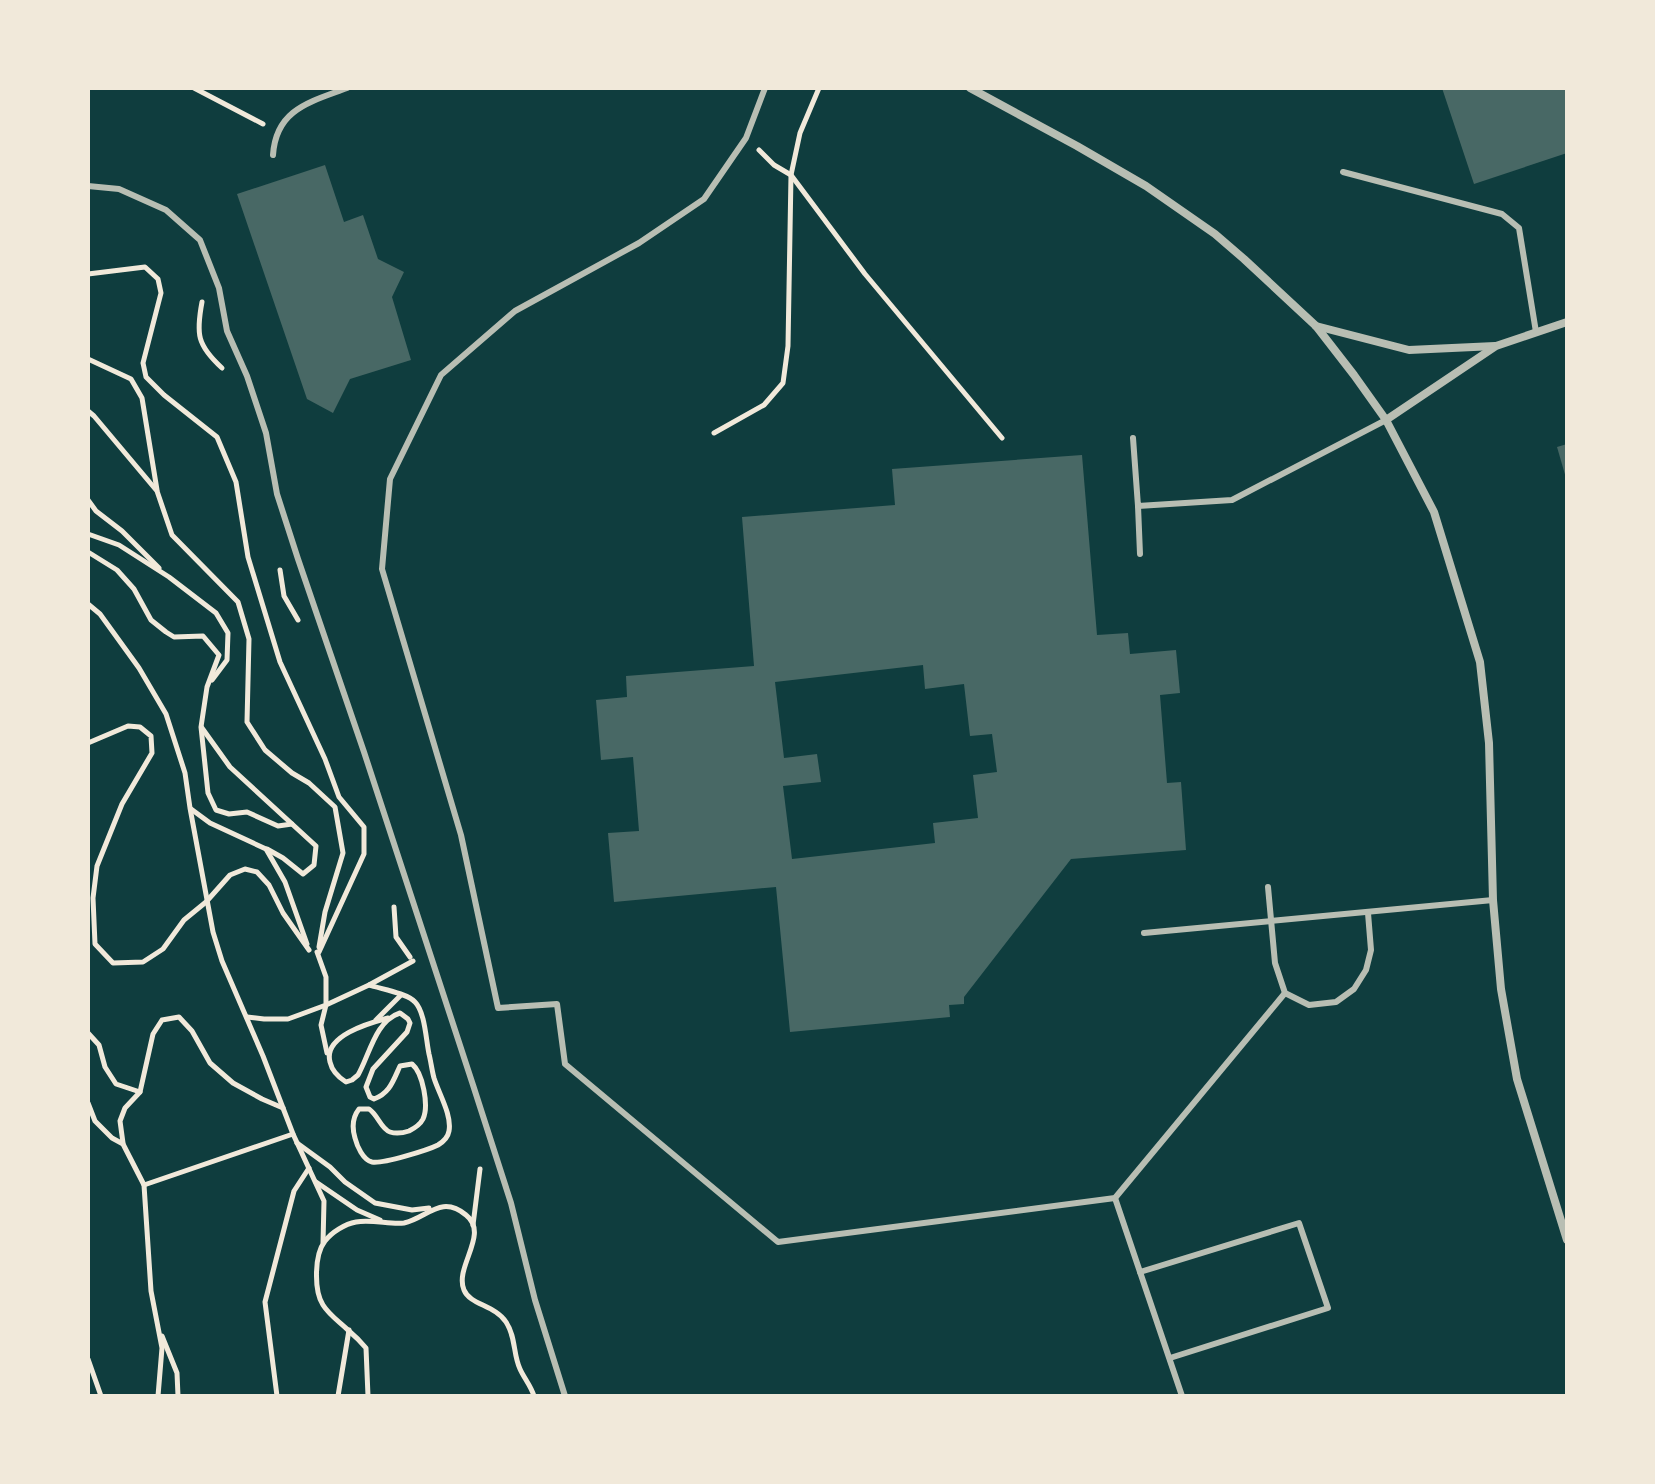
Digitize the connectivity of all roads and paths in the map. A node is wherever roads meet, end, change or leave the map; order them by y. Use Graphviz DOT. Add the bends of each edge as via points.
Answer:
graph roads {
  1 [pos="194,88"];
  2 [pos="347,88"];
  3 [pos="765,88"];
  4 [pos="819,88"];
  5 [pos="970,88"];
  6 [pos="278,132"];
  7 [pos="746,138"];
  8 [pos="273,155"];
  9 [pos="1343,172"];
  10 [pos="791,175"];
  11 [pos="88,186"];
  12 [pos="88,274"];
  13 [pos="1567,322"];
  14 [pos="1316,326"];
  15 [pos="1536,332"];
  16 [pos="1496,346"];
  17 [pos="88,359"];
  18 [pos="88,411"];
  19 [pos="1386,420"];
  20 [pos="714,433"];
  21 [pos="1002,438"];
  22 [pos="1133,438"];
  23 [pos="157,491"];
  24 [pos="88,500"];
  25 [pos="1138,506"];
  26 [pos="88,534"];
  27 [pos="88,552"];
  28 [pos="1140,554"];
  29 [pos="169,577"];
  30 [pos="88,604"];
  31 [pos="207,687"];
  32 [pos="201,727"];
  33 [pos="88,743"];
  34 [pos="190,808"];
  35 [pos="292,824"];
  36 [pos="266,849"];
  37 [pos="1268,887"];
  38 [pos="1493,900"];
  39 [pos="206,902"];
  40 [pos="1368,913"];
  41 [pos="1271,922"];
  42 [pos="1144,933"];
  43 [pos="309,950"];
  44 [pos="319,952"];
  45 [pos="413,961"];
  46 [pos="369,985"];
  47 [pos="1285,993"];
  48 [pos="401,995"];
  49 [pos="326,1005"];
  50 [pos="247,1017"];
  51 [pos="388,1018"];
  52 [pos="374,1021"];
  53 [pos="88,1033"];
  54 [pos="329,1059"];
  55 [pos="140,1092"];
  56 [pos="88,1103"];
  57 [pos="283,1108"];
  58 [pos="293,1134"];
  59 [pos="296,1142"];
  60 [pos="123,1144"];
  61 [pos="309,1167"];
  62 [pos="316,1182"];
  63 [pos="144,1185"];
  64 [pos="1115,1198"];
  65 [pos="441,1206"];
  66 [pos="381,1221"];
  67 [pos="1567,1240"];
  68 [pos="323,1243"];
  69 [pos="1140,1272"];
  70 [pos="158,1324"];
  71 [pos="349,1330"];
  72 [pos="1170,1358"];
  73 [pos="88,1359"];
  74 [pos="101,1396"];
  75 [pos="158,1396"];
  76 [pos="178,1396"];
  77 [pos="277,1396"];
  78 [pos="338,1396"];
  79 [pos="368,1396"];
  80 [pos="534,1396"];
  81 [pos="565,1396"];
  82 [pos="1182,1396"];
  1 -- 6 [label="path"];
  2 -- 6 [label="lane" via="306,104 283,120"];
  3 -- 7 [label="lane"];
  4 -- 10 [label="path" via="800,133"];
  5 -- 14 [label="street" via="1146,186 1215,234"];
  6 -- 8 [label="lane"];
  7 -- 10 [label="path"];
  7 -- 64 [label="lane" via="704,199 639,243 515,311 441,375 390,479 382,569 461,835 498,1008 557,1004 565,1064 778,1242"];
  9 -- 15 [label="lane" via="1502,214 1519,228"];
  10 -- 20 [label="path" via="783,383 764,405"];
  10 -- 21 [label="path" via="865,274"];
  11 -- 81 [label="lane" via="119,189 166,210 200,240 219,288 227,331 266,433 277,494 506,1188"];
  12 -- 44 [label="path" via="145,267 158,279 161,293 143,363 146,377 217,437 236,482 248,557 280,662 339,797 364,827 364,854"];
  13 -- 15 [label="street"];
  14 -- 16 [label="street" via="1409,350"];
  14 -- 19 [label="street"];
  15 -- 16 [label="street"];
  16 -- 19 [label="street"];
  17 -- 23 [label="path" via="131,379 142,398"];
  18 -- 23 [label="path"];
  19 -- 25 [label="lane" via="1232,500"];
  19 -- 38 [label="street" via="1434,512 1480,662 1489,743"];
  22 -- 25 [label="lane"];
  23 -- 44 [label="path" via="172,535 238,602 249,639 247,722 265,750 335,807 343,853"];
  24 -- 29 [label="path"];
  25 -- 28 [label="lane"];
  26 -- 29 [label="path" via="119,545"];
  27 -- 31 [label="path" via="117,570 151,620 166,632 208,640 219,655"];
  29 -- 31 [label="path" via="216,613 228,633 227,660"];
  30 -- 34 [label="path" via="123,646 166,714"];
  31 -- 32 [label="path"];
  32 -- 35 [label="path" via="230,767"];
  32 -- 35 [label="path" via="208,793 216,810 247,812 278,826"];
  33 -- 39 [label="path" via="128,726 140,727 151,736 152,753 122,804 97,866 95,944 113,963 143,962 163,949 184,920"];
  34 -- 36 [label="path"];
  34 -- 39 [label="path"];
  35 -- 36 [label="path" via="316,846 314,865 303,874"];
  36 -- 43 [label="path" via="285,882"];
  37 -- 41 [label="lane"];
  38 -- 40 [label="lane"];
  38 -- 67 [label="street" via="1517,1079"];
  39 -- 43 [label="path" via="230,875 245,869 257,872"];
  39 -- 50 [label="path" via="222,961"];
  40 -- 41 [label="lane"];
  40 -- 47 [label="lane" via="1371,950 1354,989 1336,1002 1309,1005"];
  41 -- 42 [label="lane"];
  41 -- 47 [label="lane" via="1275,963"];
  43 -- 44 [label="path"];
  44 -- 49 [label="path"];
  45 -- 46 [label="path"];
  46 -- 48 [label="path"];
  46 -- 49 [label="path"];
  47 -- 64 [label="lane"];
  48 -- 51 [label="path" via="421,1010 450,1128 438,1145 372,1162 354,1135 359,1109 374,1112 383,1128 394,1133 419,1126 425,1117 422,1076 412,1064 400,1066 385,1094 374,1099 367,1092 373,1069 409,1028 400,1013"];
  48 -- 52 [label="path"];
  49 -- 50 [label="path" via="288,1019"];
  49 -- 54 [label="path" via="321,1025"];
  50 -- 57 [label="path"];
  51 -- 52 [label="path"];
  51 -- 54 [label="path" via="352,1080 336,1074"];
  52 -- 54 [label="path" via="339,1038"];
  53 -- 55 [label="path" via="116,1084"];
  55 -- 57 [label="path" via="153,1034 162,1020 179,1017 221,1073"];
  55 -- 60 [label="path" via="120,1121"];
  56 -- 60 [label="path" via="95,1121"];
  57 -- 58 [label="path"];
  58 -- 59 [label="path"];
  58 -- 63 [label="path"];
  59 -- 61 [label="path"];
  59 -- 65 [label="path" via="375,1203 412,1210"];
  60 -- 63 [label="path"];
  61 -- 62 [label="path"];
  61 -- 77 [label="path" via="294,1191 265,1302"];
  62 -- 66 [label="path"];
  62 -- 68 [label="path" via="324,1201"];
  63 -- 70 [label="path"];
  64 -- 69 [label="lane"];
  65 -- 66 [label="path" via="401,1224"];
  65 -- 80 [label="path" via="468,1216 473,1225 462,1284 465,1294 506,1322"];
  66 -- 68 [label="path" via="354,1222"];
  68 -- 71 [label="path" via="315,1285 321,1303"];
  69 -- 72 [label="lane"];
  69 -- 72 [label="lane" via="1299,1223 1328,1308"];
  70 -- 75 [label="path"];
  70 -- 76 [label="path" via="177,1373"];
  71 -- 78 [label="path"];
  71 -- 79 [label="path" via="366,1348"];
  72 -- 82 [label="lane"];
  73 -- 74 [label="path"];
}
